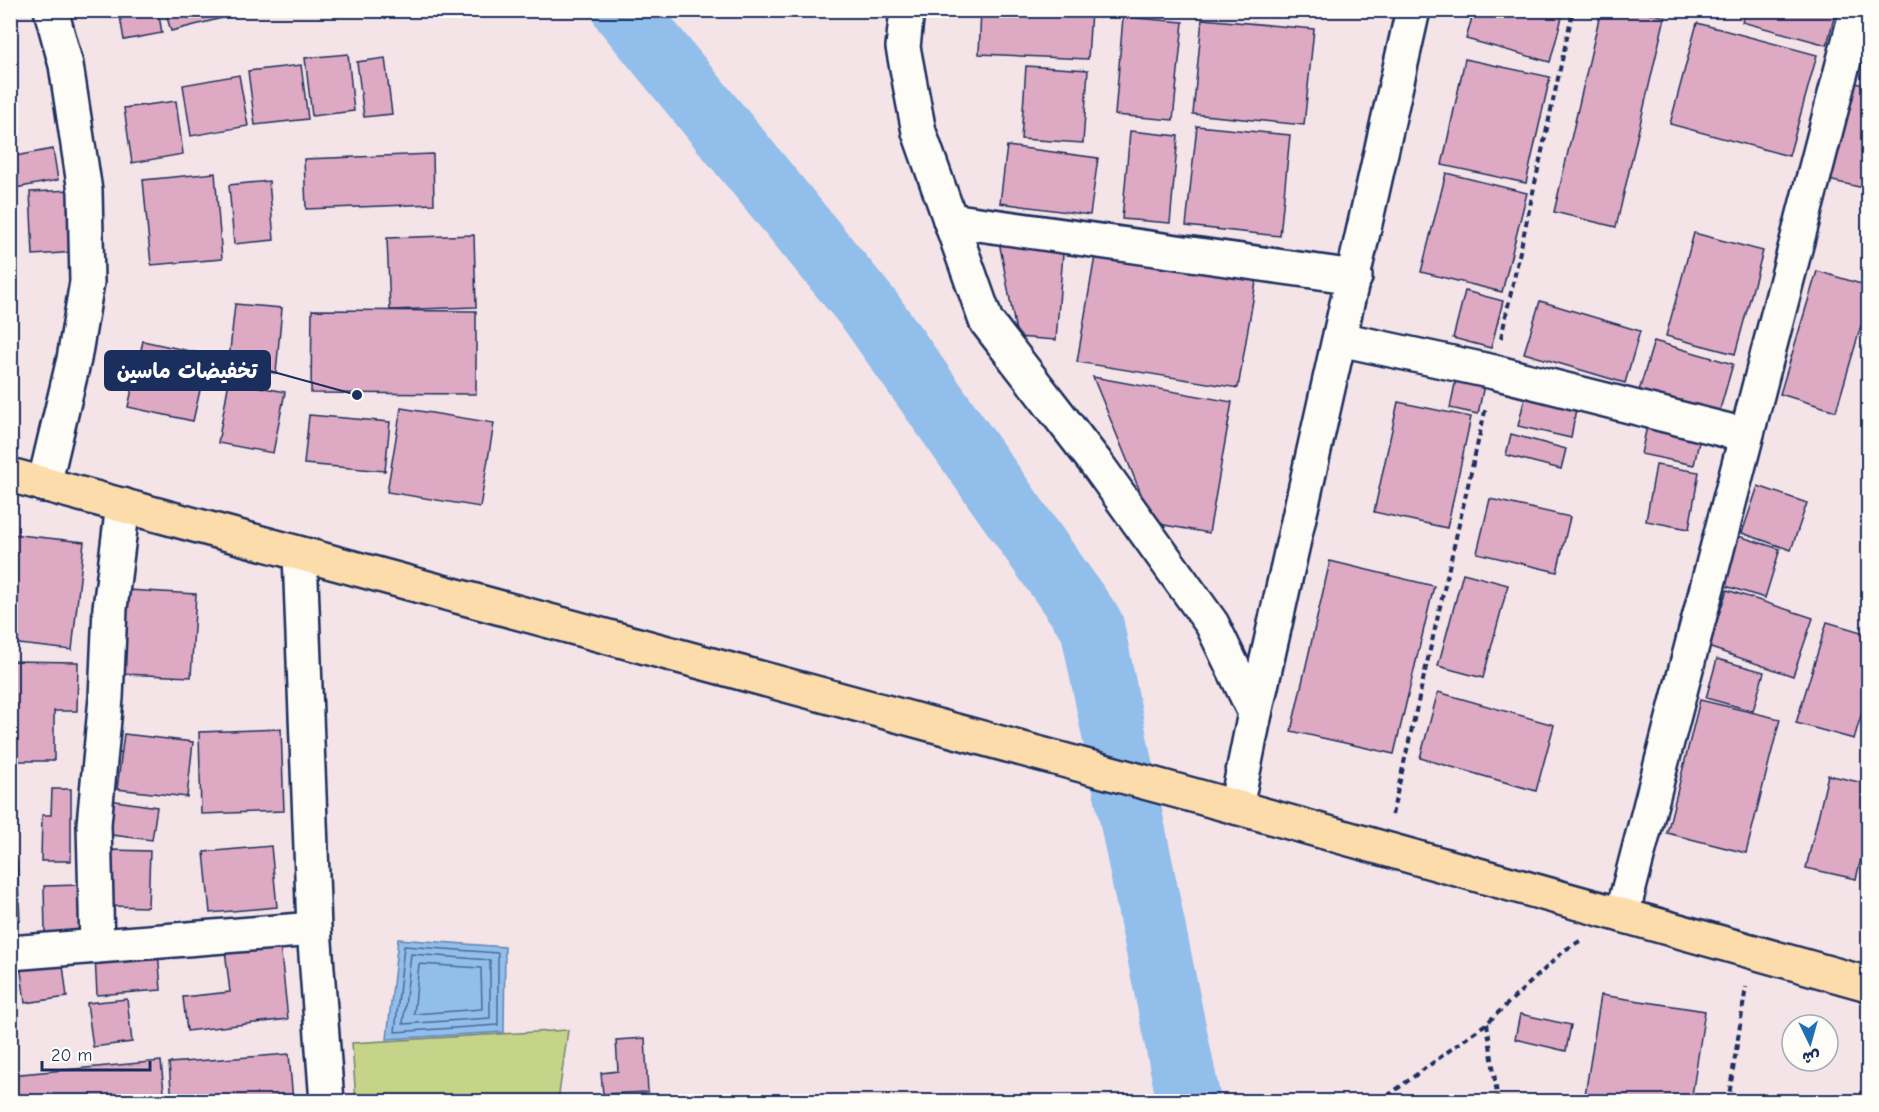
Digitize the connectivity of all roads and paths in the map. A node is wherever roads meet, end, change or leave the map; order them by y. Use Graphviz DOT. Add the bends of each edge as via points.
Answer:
graph roads {
  1 [pos="51,10"];
  2 [pos="907,10"];
  3 [pos="1413,10"];
  4 [pos="1573,10"];
  5 [pos="1857,10"];
  6 [pos="1855,67"];
  7 [pos="950,220"];
  8 [pos="1355,277"];
  9 [pos="1340,339"];
  10 [pos="1494,372"];
  11 [pos="1745,435"];
  12 [pos="10,475"];
  13 [pos="45,485"];
  14 [pos="123,505"];
  15 [pos="300,554"];
  16 [pos="1255,713"];
  17 [pos="1236,807"];
  18 [pos="1384,848"];
  19 [pos="1622,915"];
  20 [pos="314,928"];
  21 [pos="97,946"];
  22 [pos="1752,951"];
  23 [pos="10,953"];
  24 [pos="1869,984"];
  25 [pos="1487,1023"];
  26 [pos="327,1101"];
  27 [pos="1380,1101"];
  28 [pos="1498,1101"];
  29 [pos="1728,1101"];
  1 -- 13 [label="street" via="66,65 84,191 87,282"];
  2 -- 7 [label="street" via="903,47 919,132"];
  3 -- 8 [label="street"];
  4 -- 10 [label="path"];
  5 -- 6 [label="street"];
  6 -- 11 [label="street"];
  7 -- 8 [label="street"];
  7 -- 16 [label="street" via="986,321 1096,463 1212,624"];
  8 -- 9 [label="street"];
  9 -- 10 [label="street"];
  9 -- 16 [label="street"];
  10 -- 11 [label="street"];
  10 -- 18 [label="path"];
  11 -- 19 [label="street"];
  12 -- 13 [label="main road"];
  13 -- 14 [label="main road"];
  14 -- 15 [label="main road"];
  14 -- 21 [label="street" via="94,824"];
  15 -- 17 [label="main road"];
  15 -- 20 [label="street"];
  16 -- 17 [label="street"];
  17 -- 18 [label="main road"];
  18 -- 19 [label="main road"];
  19 -- 22 [label="main road"];
  19 -- 25 [label="path" via="1565,950"];
  20 -- 21 [label="street"];
  20 -- 26 [label="street"];
  21 -- 23 [label="street"];
  22 -- 24 [label="main road"];
  22 -- 29 [label="path"];
  25 -- 27 [label="path"];
  25 -- 28 [label="path"];
}
